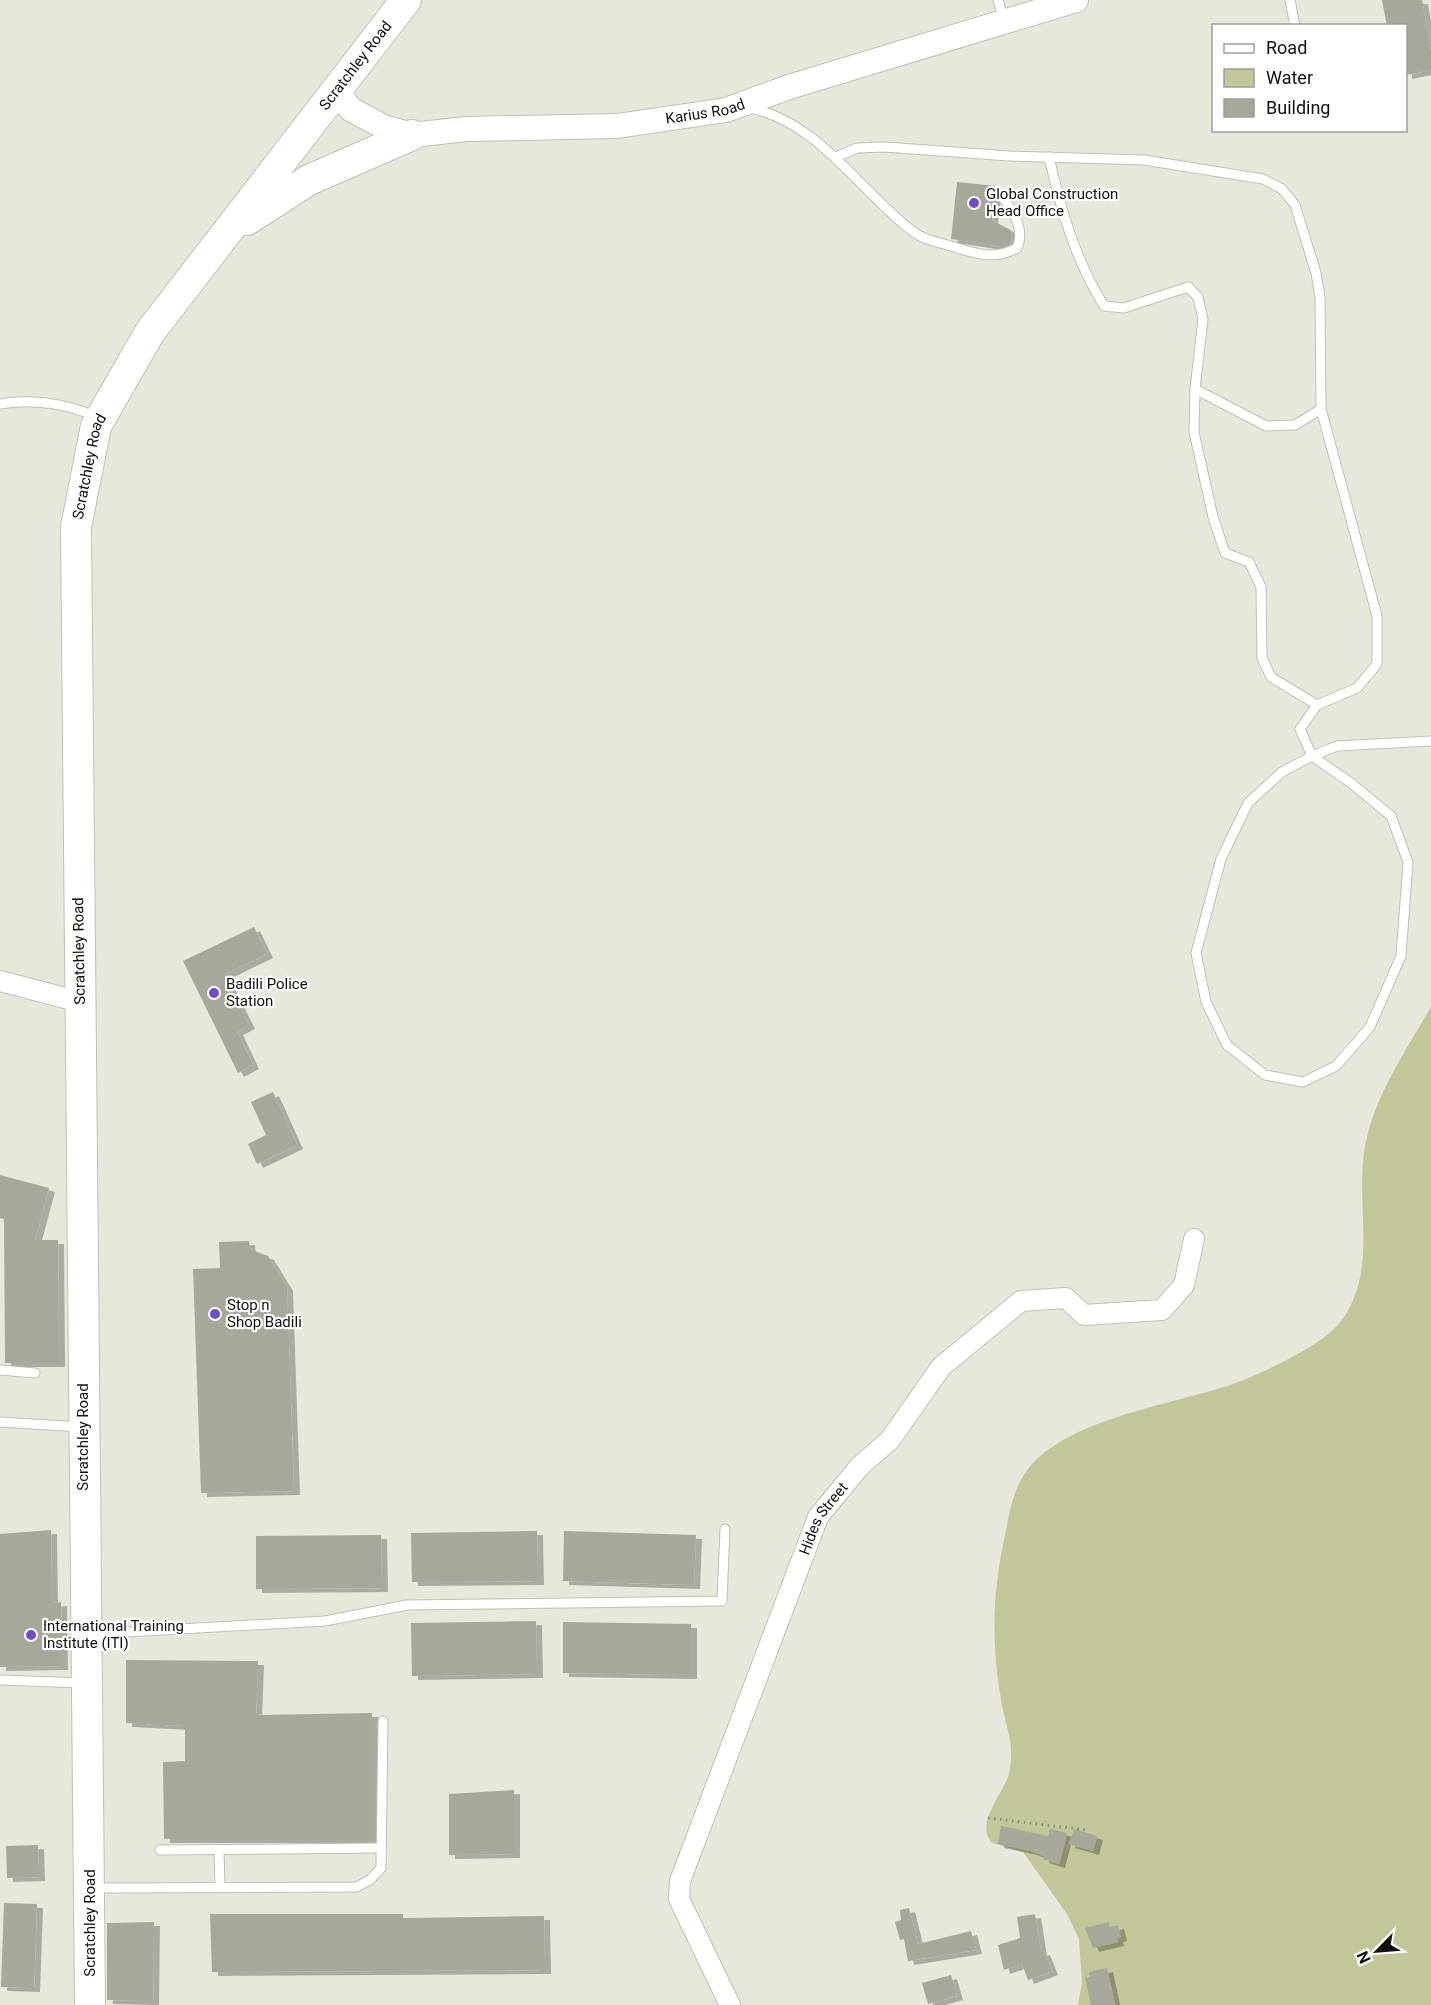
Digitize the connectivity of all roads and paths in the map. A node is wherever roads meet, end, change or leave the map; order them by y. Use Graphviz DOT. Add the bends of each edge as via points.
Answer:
graph roads {
  1 [pos="406,0"];
  2 [pos="1076,0"];
  3 [pos="1290,0"];
  4 [pos="1001,11"];
  5 [pos="1295,24"];
  6 [pos="340,87"];
  7 [pos="726,110"];
  8 [pos="412,135"];
  9 [pos="836,157"];
  10 [pos="1049,158"];
  11 [pos="1002,198"];
  12 [pos="222,239"];
  13 [pos="1195,389"];
  14 [pos="0,404"];
  15 [pos="1321,409"];
  16 [pos="101,418"];
  17 [pos="1317,705"];
  18 [pos="1431,741"];
  19 [pos="1312,756"];
  20 [pos="0,981"];
  21 [pos="80,1002"];
  22 [pos="1194,1239"];
  23 [pos="0,1370"];
  24 [pos="35,1373"];
  25 [pos="3,1425"];
  26 [pos="83,1427"];
  27 [pos="725,1530"];
  28 [pos="84,1635"];
  29 [pos="0,1680"];
  30 [pos="86,1683"];
  31 [pos="383,1721"];
  32 [pos="988,1818"];
  33 [pos="1087,1830"];
  34 [pos="381,1848"];
  35 [pos="160,1850"];
  36 [pos="219,1850"];
  37 [pos="219,1887"];
  38 [pos="90,1888"];
  39 [pos="90,2005"];
  40 [pos="730,2005"];
  1 -- 6 [label="main road, Scratchley Road"];
  2 -- 4 [label="street, Karius Road"];
  3 -- 5 [label="lane"];
  4 -- 7 [label="street, Karius Road"];
  6 -- 8 [label="street, Karius Road" via="344,102 352,110 384,127"];
  6 -- 12 [label="main road, Scratchley Road"];
  7 -- 8 [label="street, Karius Road" via="617,126 466,129"];
  7 -- 9 [label="lane" via="748,107 783,119"];
  8 -- 12 [label="main road" via="309,180"];
  9 -- 10 [label="lane" via="857,148 885,147"];
  9 -- 11 [label="lane" via="920,236 978,254 1001,256 1017,248 1020,242 1015,217"];
  10 -- 13 [label="lane" via="1064,219 1086,277 1104,306 1124,308 1188,287 1198,297 1203,319"];
  10 -- 15 [label="lane" via="1144,159 1263,179 1282,189 1295,205 1316,273 1320,297"];
  12 -- 16 [label="main road, Scratchley Road" via="150,332"];
  13 -- 15 [label="lane" via="1266,426 1295,425"];
  13 -- 17 [label="lane" via="1194,432 1225,553 1249,562 1261,587 1262,658 1271,677"];
  14 -- 16 [label="lane" via="18,401 76,408"];
  15 -- 17 [label="lane" via="1377,616 1377,664 1357,688"];
  16 -- 21 [label="main road, Scratchley Road" via="96,426 76,527"];
  17 -- 19 [label="lane" via="1300,729"];
  18 -- 19 [label="lane" via="1337,746"];
  19 -- 19 [label="lane" via="1282,772 1248,803 1221,859 1196,953 1206,1002 1227,1045 1265,1075 1303,1082 1336,1066 1370,1027 1401,956 1408,862 1391,816"];
  20 -- 21 [label="street"];
  21 -- 26 [label="main road, Scratchley Road"];
  22 -- 40 [label="street, Hides Street" via="1184,1285 1162,1310 1084,1315 1066,1298 1021,1300 941,1367 890,1440 860,1466 818,1517 680,1881 679,1899"];
  23 -- 24 [label="lane"];
  25 -- 26 [label="lane"];
  26 -- 28 [label="main road, Scratchley Road"];
  27 -- 28 [label="lane" via="722,1601 407,1605 325,1621"];
  28 -- 30 [label="main road, Scratchley Road"];
  29 -- 30 [label="lane"];
  30 -- 38 [label="main road, Scratchley Road"];
  31 -- 34 [label="lane"];
  32 -- 33 [label="path"];
  34 -- 36 [label="lane"];
  34 -- 37 [label="lane" via="381,1868 356,1887"];
  35 -- 36 [label="lane"];
  36 -- 37 [label="lane"];
  37 -- 38 [label="lane"];
  38 -- 39 [label="main road, Scratchley Road"];
}
